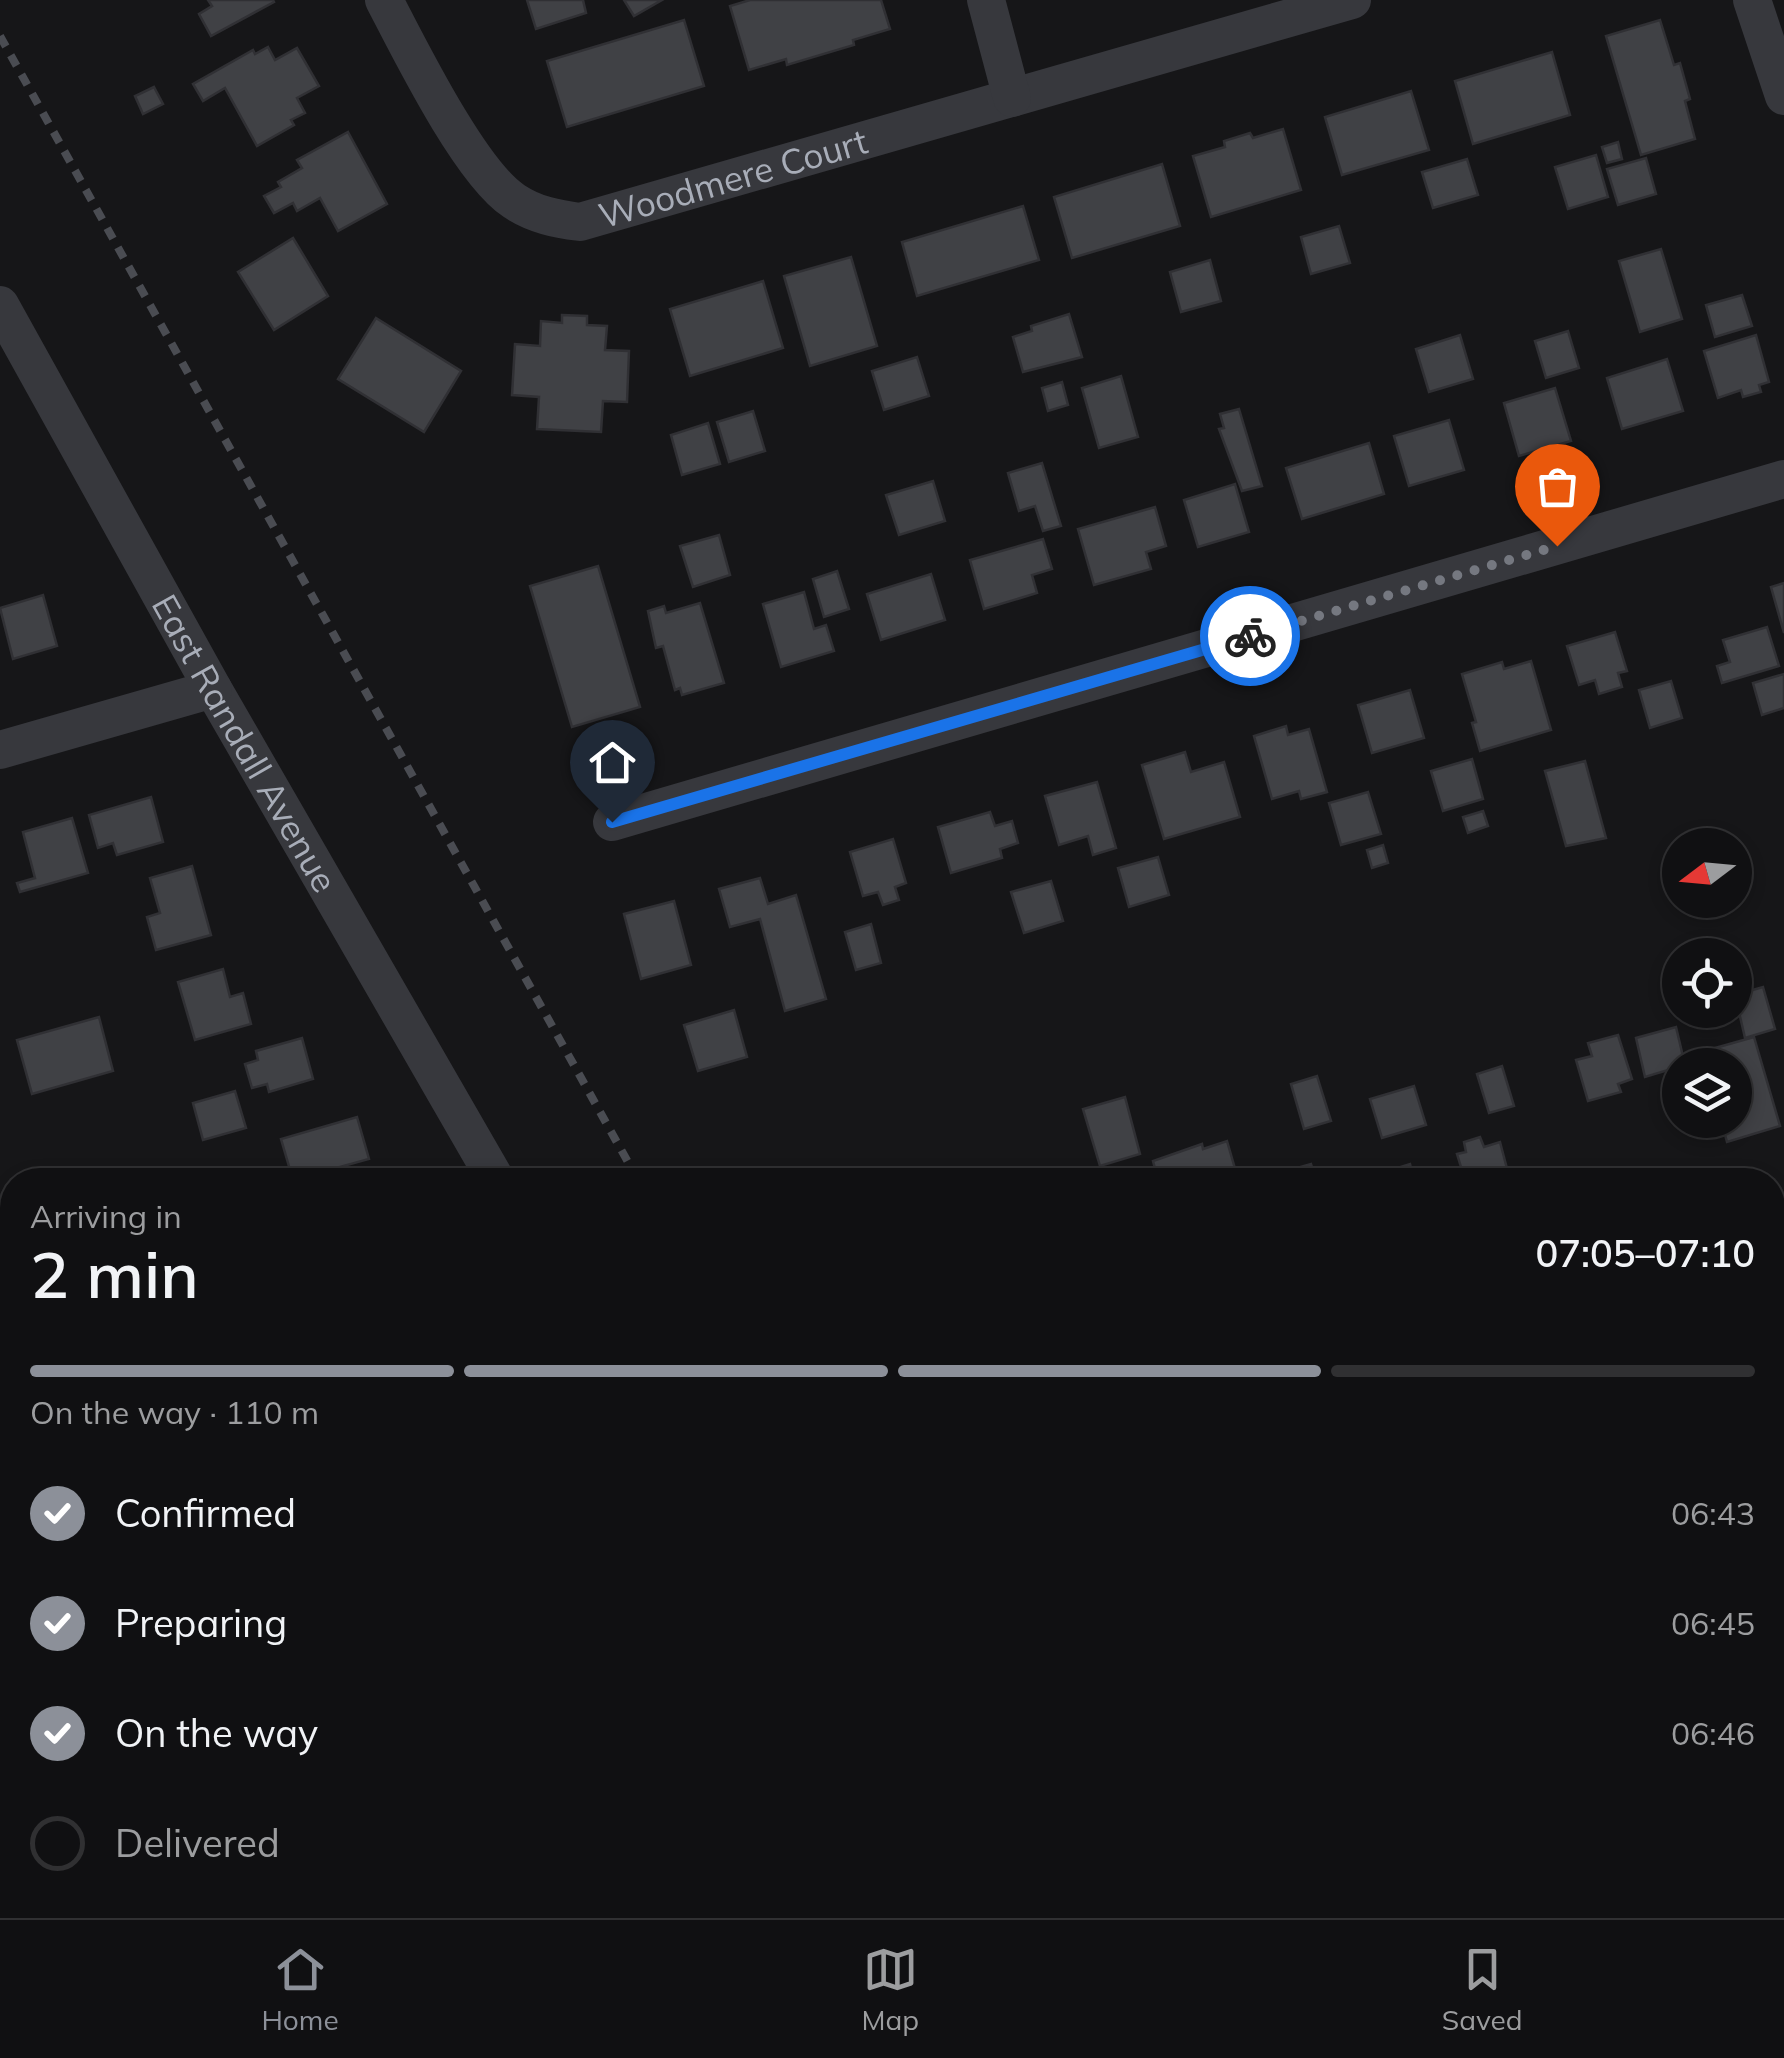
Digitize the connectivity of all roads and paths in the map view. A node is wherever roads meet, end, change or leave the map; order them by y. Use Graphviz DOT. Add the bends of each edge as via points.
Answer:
graph roads {
  1 [pos="384,0"];
  2 [pos="986,0"];
  3 [pos="1352,0"];
  4 [pos="1752,0"];
  5 [pos="1784,96"];
  6 [pos="1012,98"];
  7 [pos="0,305"];
  8 [pos="1784,480"];
  9 [pos="213,689"];
  10 [pos="0,750"];
  11 [pos="612,822"];
  12 [pos="489,1168"];
  1 -- 6 [label="street, Woodmere Court" via="484,169 512,200 545,217 580,222 622,212"];
  2 -- 6 [label="street"];
  3 -- 6 [label="street, Woodmere Court"];
  4 -- 5 [label="street"];
  7 -- 9 [label="street, East Randall Avenue"];
  8 -- 11 [label="street"];
  9 -- 10 [label="street"];
  9 -- 12 [label="street, East Randall Avenue"];
}
